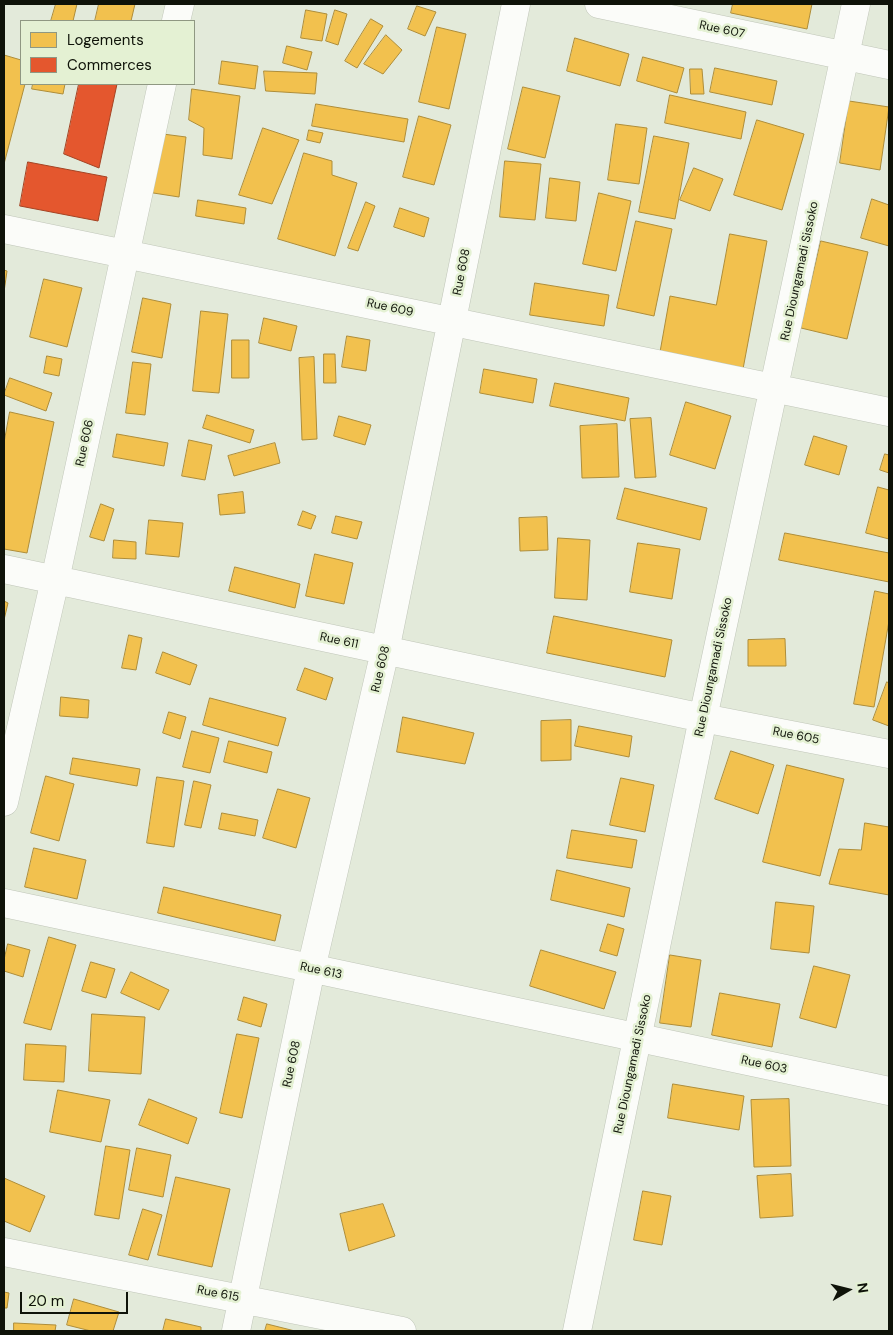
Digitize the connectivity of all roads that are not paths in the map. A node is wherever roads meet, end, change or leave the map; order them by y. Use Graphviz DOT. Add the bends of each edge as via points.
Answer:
graph roads {
  1 [pos="180,4"];
  2 [pos="516,4"];
  3 [pos="599,4"];
  4 [pos="856,4"];
  5 [pos="176,20"];
  6 [pos="845,55"];
  7 [pos="889,65"];
  8 [pos="162,85"];
  9 [pos="4,229"];
  10 [pos="126,254"];
  11 [pos="452,322"];
  12 [pos="775,388"];
  13 [pos="889,412"];
  14 [pos="4,569"];
  15 [pos="55,580"];
  16 [pos="385,651"];
  17 [pos="703,718"];
  18 [pos="889,754"];
  19 [pos="4,802"];
  20 [pos="4,903"];
  21 [pos="311,969"];
  22 [pos="638,1040"];
  23 [pos="889,1091"];
  24 [pos="4,1252"];
  25 [pos="243,1300"];
  26 [pos="236,1331"];
  27 [pos="402,1331"];
  28 [pos="577,1331"];
  1 -- 5 [label="street"];
  2 -- 11 [label="street, Rue 608"];
  3 -- 6 [label="street, Rue 607"];
  4 -- 6 [label="street, Rue Dioungamadi Sissoko"];
  6 -- 7 [label="street"];
  6 -- 12 [label="street, Rue Dioungamadi Sissoko"];
  8 -- 10 [label="street, Rue 606"];
  9 -- 10 [label="street, Rue 609"];
  10 -- 11 [label="street, Rue 609"];
  10 -- 15 [label="street, Rue 606"];
  11 -- 12 [label="street, Rue 609"];
  11 -- 16 [label="street, Rue 608"];
  12 -- 13 [label="street"];
  12 -- 17 [label="street, Rue Dioungamadi Sissoko"];
  14 -- 15 [label="street, Rue 611"];
  15 -- 16 [label="street, Rue 611"];
  15 -- 19 [label="street, Rue 606"];
  16 -- 17 [label="street, Rue 611"];
  16 -- 21 [label="street, Rue 608"];
  17 -- 18 [label="street, Rue 605"];
  17 -- 22 [label="street, Rue Dioungamadi Sissoko"];
  20 -- 21 [label="street, Rue 613"];
  21 -- 22 [label="street, Rue 613"];
  21 -- 25 [label="street, Rue 608"];
  22 -- 23 [label="street, Rue 603"];
  22 -- 28 [label="street, Rue Dioungamadi Sissoko"];
  24 -- 25 [label="street, Rue 615"];
  25 -- 26 [label="street, Rue 608"];
  25 -- 27 [label="street, Rue 615"];
}
